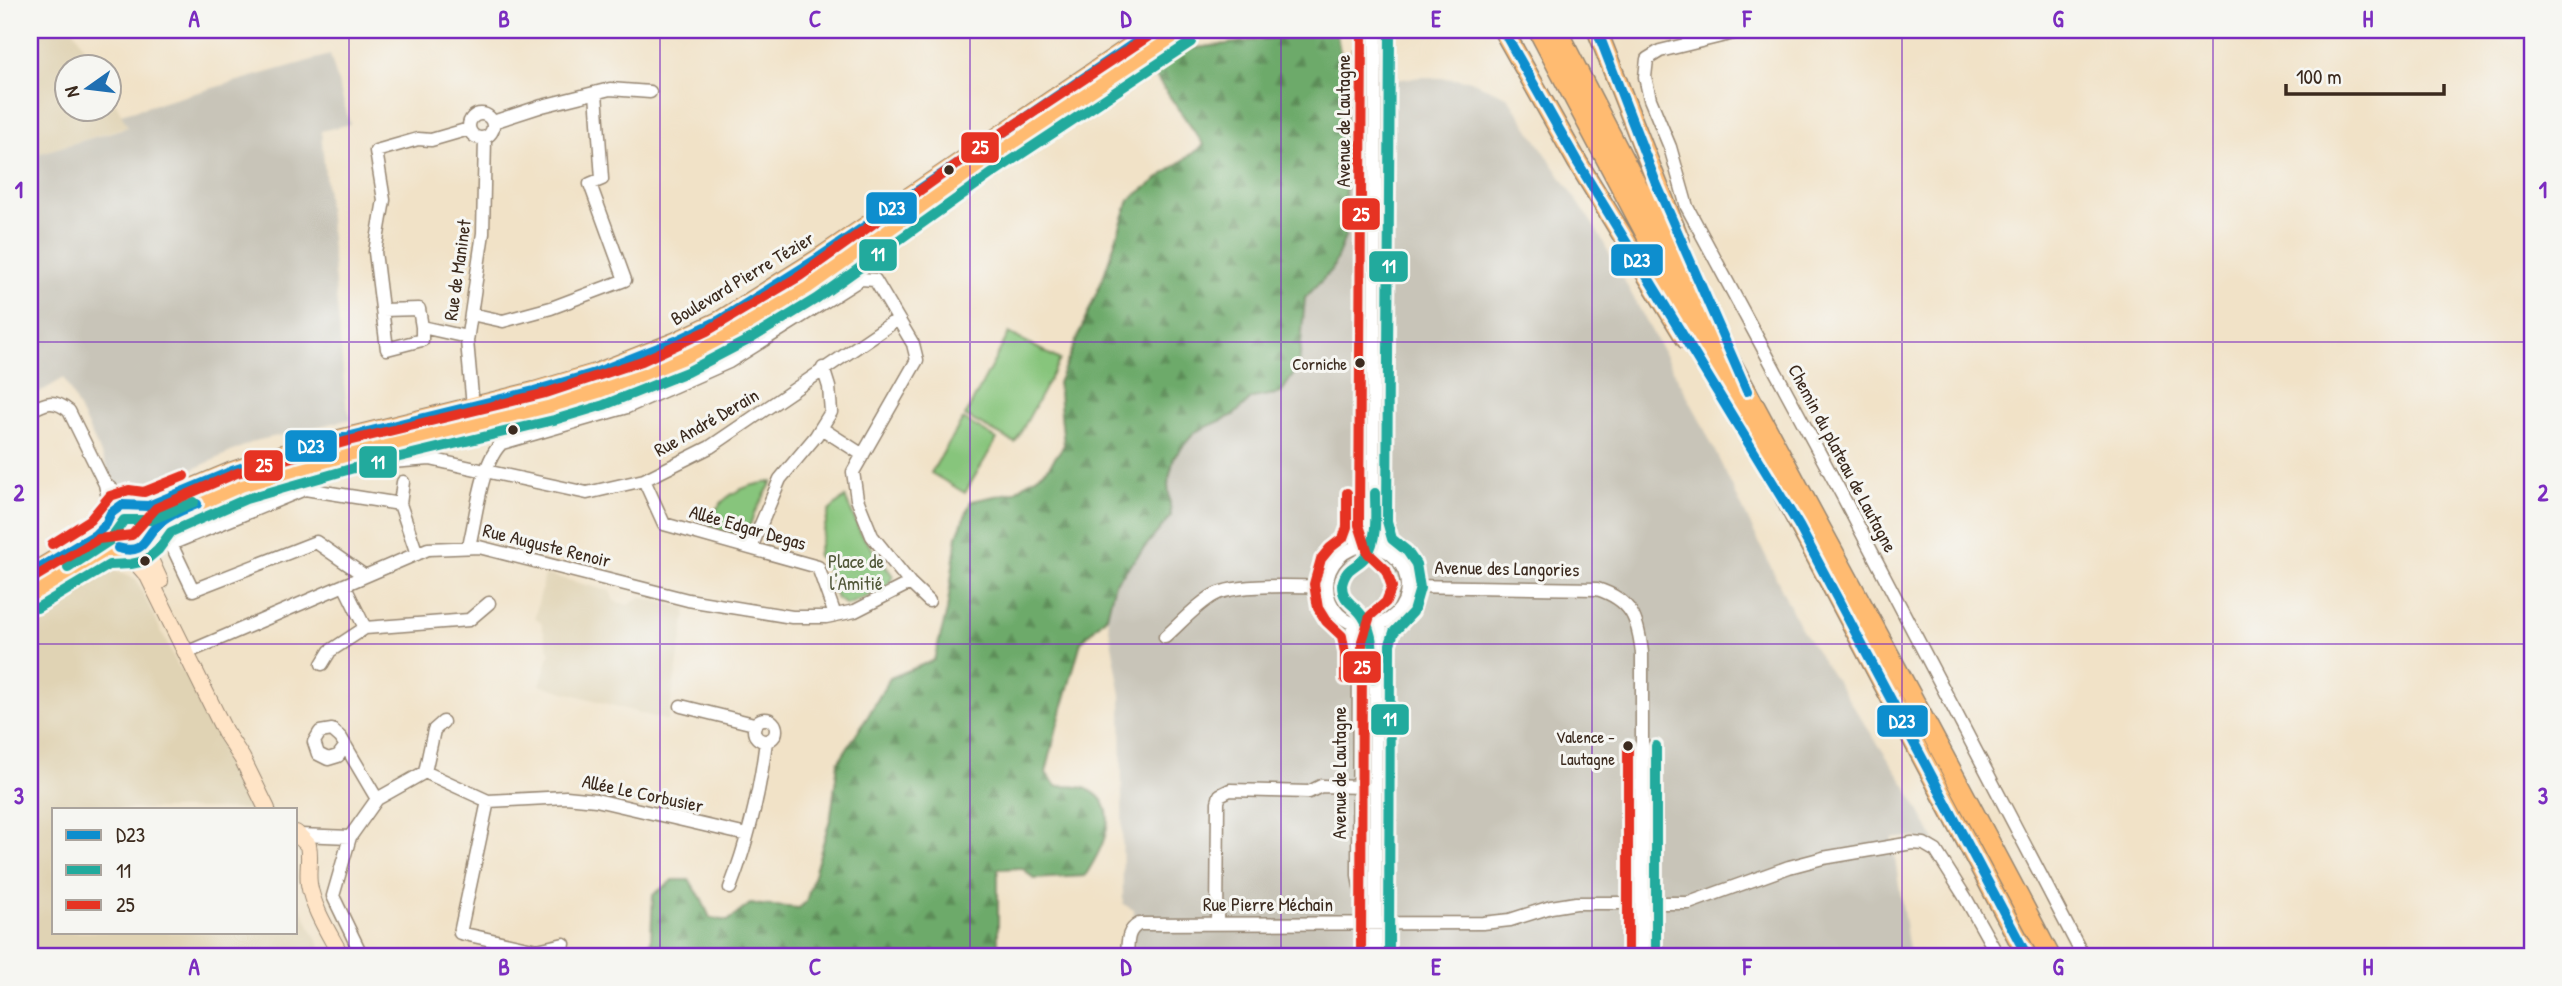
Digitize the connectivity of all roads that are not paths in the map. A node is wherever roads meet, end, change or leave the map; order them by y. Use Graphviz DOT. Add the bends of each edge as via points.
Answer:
graph roads {
  1 [pos="1154,30"];
  2 [pos="1183,30"];
  3 [pos="1359,30"];
  4 [pos="1365,30"];
  5 [pos="1376,30"];
  6 [pos="1503,30"];
  7 [pos="1538,30"];
  8 [pos="1557,30"];
  9 [pos="1597,30"];
  10 [pos="1746,30"];
  11 [pos="1361,52"];
  12 [pos="650,92"];
  13 [pos="596,93"];
  14 [pos="493,122"];
  15 [pos="469,129"];
  16 [pos="485,138"];
  17 [pos="383,310"];
  18 [pos="471,314"];
  19 [pos="898,319"];
  20 [pos="422,327"];
  21 [pos="467,337"];
  22 [pos="823,368"];
  23 [pos="1739,377"];
  24 [pos="473,407"];
  25 [pos="30,411"];
  26 [pos="821,428"];
  27 [pos="863,455"];
  28 [pos="304,466"];
  29 [pos="486,471"];
  30 [pos="644,480"];
  31 [pos="403,482"];
  32 [pos="105,484"];
  33 [pos="400,504"];
  34 [pos="135,505"];
  35 [pos="108,518"];
  36 [pos="1799,526"];
  37 [pos="150,536"];
  38 [pos="469,546"];
  39 [pos="751,548"];
  40 [pos="1355,548"];
  41 [pos="121,549"];
  42 [pos="1382,549"];
  43 [pos="417,554"];
  44 [pos="30,574"];
  45 [pos="365,576"];
  46 [pos="910,583"];
  47 [pos="344,585"];
  48 [pos="1407,586"];
  49 [pos="1327,587"];
  50 [pos="30,596"];
  51 [pos="929,601"];
  52 [pos="489,603"];
  53 [pos="835,615"];
  54 [pos="1351,622"];
  55 [pos="1382,623"];
  56 [pos="365,628"];
  57 [pos="1165,637"];
  58 [pos="190,651"];
  59 [pos="322,664"];
  60 [pos="681,706"];
  61 [pos="443,722"];
  62 [pos="754,724"];
  63 [pos="766,741"];
  64 [pos="345,747"];
  65 [pos="425,772"];
  66 [pos="1359,786"];
  67 [pos="1375,787"];
  68 [pos="377,799"];
  69 [pos="488,801"];
  70 [pos="267,808"];
  71 [pos="298,834"];
  72 [pos="336,835"];
  73 [pos="747,835"];
  74 [pos="350,837"];
  75 [pos="304,863"];
  76 [pos="298,882"];
  77 [pos="730,888"];
  78 [pos="313,900"];
  79 [pos="1642,903"];
  80 [pos="1217,923"];
  81 [pos="1373,923"];
  82 [pos="564,944"];
  83 [pos="341,956"];
  84 [pos="362,956"];
  85 [pos="1127,956"];
  86 [pos="1375,956"];
  87 [pos="1642,956"];
  88 [pos="1998,956"];
  89 [pos="2027,956"];
  90 [pos="2050,956"];
  91 [pos="2083,956"];
  1 -- 24 [label="main road, Boulevard Pierre Tézier" via="858,232 720,320 595,373"];
  2 -- 28 [label="main road, Boulevard Pierre Tézier" via="957,180 792,298 684,359 544,408"];
  3 -- 11 [label="street"];
  4 -- 11 [label="street, Avenue de Lautagne"];
  5 -- 42 [label="street, Avenue de Lautagne" via="1373,523"];
  6 -- 36 [label="highway" via="1578,163"];
  7 -- 36 [label="highway"];
  8 -- 23 [label="highway"];
  9 -- 23 [label="highway"];
  10 -- 91 [label="street, Chemin du plateau de Lautagne" via="1660,51 1647,59 1650,99 1687,207"];
  11 -- 40 [label="street, Avenue de Lautagne" via="1361,521"];
  12 -- 13 [label="street" via="610,89"];
  13 -- 14 [label="street"];
  13 -- 18 [label="street" via="602,179 590,184 625,280 551,309 503,321"];
  14 -- 15 [label="street" via="478,114"];
  14 -- 16 [label="street" via="492,132"];
  15 -- 16 [label="street"];
  15 -- 17 [label="street" via="376,151 384,200 375,252"];
  16 -- 18 [label="street, Rue de Maninet" via="483,233"];
  17 -- 20 [label="street" via="419,309"];
  17 -- 20 [label="street" via="387,349 422,340"];
  18 -- 21 [label="street, Rue de Maninet"];
  19 -- 22 [label="street, Rue André Derain"];
  19 -- 27 [label="street" via="917,360"];
  19 -- 29 [label="street" via="875,280 861,279 729,362 627,407 502,443"];
  20 -- 21 [label="street"];
  21 -- 24 [label="street, Rue de Maninet"];
  22 -- 26 [label="street" via="831,412"];
  22 -- 30 [label="street, Rue André Derain" via="710,447"];
  23 -- 90 [label="highway"];
  24 -- 34 [label="main road, Boulevard Pierre Tézier" via="298,449 156,503"];
  25 -- 32 [label="street" via="54,402 69,411"];
  26 -- 27 [label="street"];
  26 -- 39 [label="street" via="780,479"];
  27 -- 46 [label="street" via="853,472 857,499 872,536"];
  28 -- 29 [label="street, Rue André Derain" via="430,459"];
  28 -- 37 [label="main road, Boulevard Pierre Tézier" via="163,520"];
  29 -- 30 [label="street, Rue André Derain" via="587,493"];
  29 -- 38 [label="street"];
  30 -- 39 [label="street, Allée Edgar Degas" via="664,524"];
  31 -- 33 [label="street"];
  32 -- 34 [label="street"];
  32 -- 35 [label="street"];
  33 -- 43 [label="street"];
  33 -- 45 [label="street" via="305,489 171,544 192,590 316,542"];
  34 -- 35 [label="main road" via="116,508"];
  34 -- 37 [label="main road" via="152,521"];
  35 -- 41 [label="main road" via="108,538"];
  35 -- 44 [label="main road" via="95,535"];
  36 -- 89 [label="highway"];
  37 -- 41 [label="main road" via="141,547"];
  37 -- 58 [label="main road" via="149,557"];
  38 -- 43 [label="street, Rue Auguste Renoir"];
  38 -- 53 [label="street, Rue Auguste Renoir" via="688,600 792,617"];
  39 -- 53 [label="street, Allée Edgar Degas" via="818,567"];
  40 -- 42 [label="street"];
  40 -- 49 [label="street" via="1335,563"];
  41 -- 50 [label="main road" via="89,559"];
  41 -- 58 [label="main road" via="148,576"];
  42 -- 48 [label="street" via="1400,564"];
  43 -- 45 [label="street, Rue Auguste Renoir"];
  45 -- 47 [label="street, Rue Auguste Renoir"];
  46 -- 51 [label="street"];
  46 -- 53 [label="street, Rue Auguste Renoir" via="855,611"];
  47 -- 56 [label="street"];
  47 -- 58 [label="street, Rue Auguste Renoir"];
  48 -- 55 [label="street" via="1397,612"];
  48 -- 79 [label="street, Avenue des Langories" via="1597,589 1615,595 1630,610 1642,653"];
  49 -- 54 [label="street" via="1332,604"];
  49 -- 57 [label="street" via="1223,591"];
  52 -- 56 [label="street" via="469,620"];
  54 -- 55 [label="street"];
  54 -- 66 [label="street, Avenue de Lautagne" via="1359,651"];
  55 -- 67 [label="street, Avenue de Lautagne" via="1376,642"];
  56 -- 59 [label="street" via="330,651"];
  58 -- 70 [label="main road" via="225,732"];
  60 -- 62 [label="street"];
  61 -- 65 [label="street" via="434,730"];
  62 -- 63 [label="street" via="758,739"];
  62 -- 63 [label="street" via="764,718 772,721 774,737"];
  63 -- 73 [label="street"];
  64 -- 68 [label="street"];
  65 -- 68 [label="street"];
  65 -- 69 [label="street, Allée Le Corbusier"];
  66 -- 67 [label="street"];
  66 -- 80 [label="street" via="1321,786 1309,792 1230,790 1220,795"];
  66 -- 81 [label="street, Avenue de Lautagne" via="1358,875 1364,913"];
  67 -- 81 [label="street, Avenue de Lautagne"];
  68 -- 74 [label="street"];
  69 -- 73 [label="street, Allée Le Corbusier" via="596,800"];
  69 -- 82 [label="street" via="460,933 537,950"];
  71 -- 72 [label="street"];
  71 -- 75 [label="main road" via="308,845"];
  72 -- 74 [label="street"];
  72 -- 75 [label="street" via="320,841"];
  73 -- 77 [label="street"];
  74 -- 84 [label="street" via="333,897"];
  75 -- 78 [label="main road"];
  76 -- 78 [label="main road"];
  78 -- 83 [label="main road"];
  79 -- 81 [label="street, Rue Pierre Méchain" via="1576,903 1483,923"];
  79 -- 87 [label="street, Avenue des Langories"];
  79 -- 88 [label="street" via="1689,903 1823,858 1924,844 1944,861"];
  80 -- 81 [label="street, Rue Pierre Méchain"];
  80 -- 85 [label="street, Rue Pierre Méchain" via="1139,924 1128,936"];
  81 -- 86 [label="street"];
}
